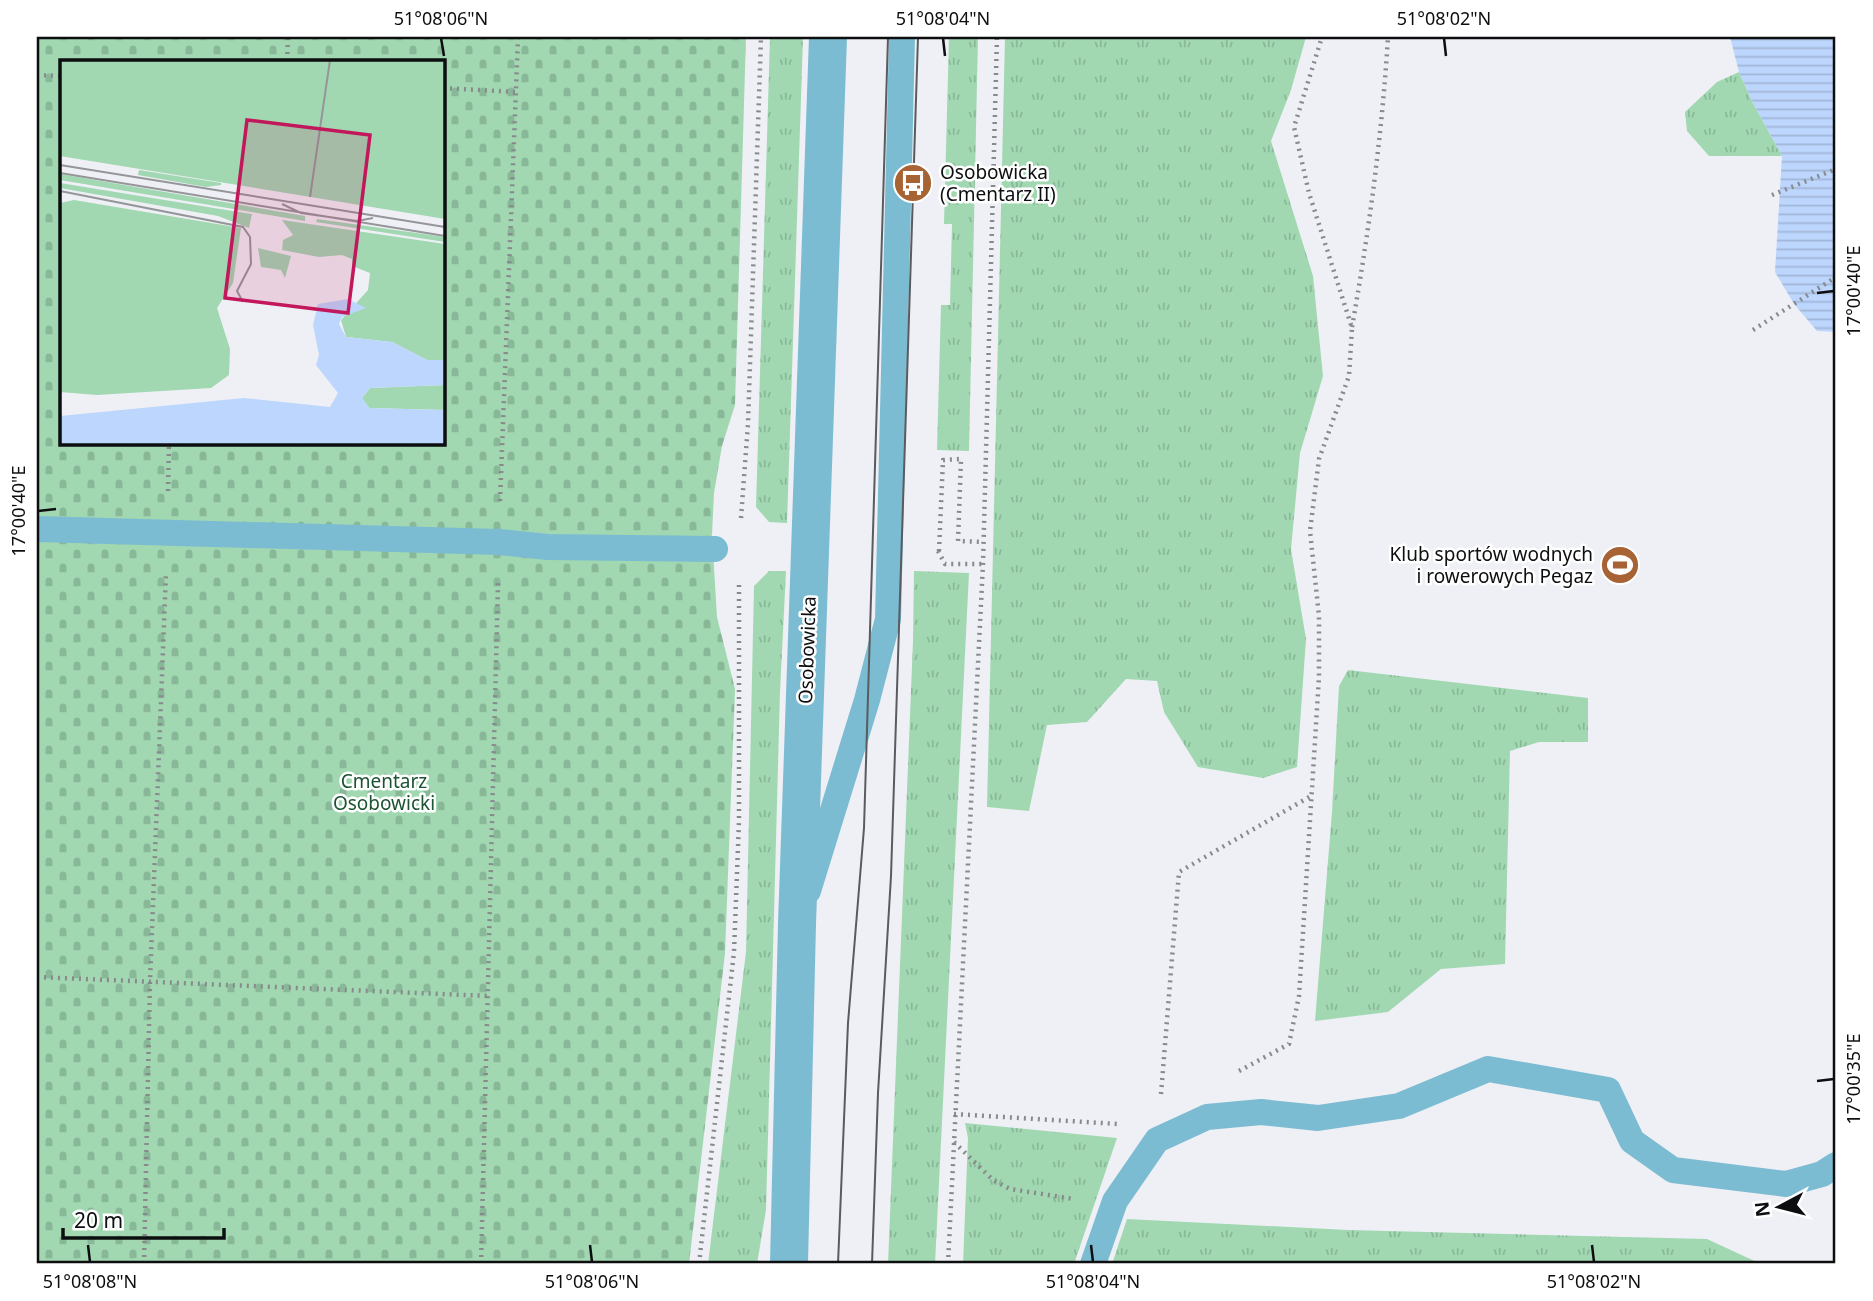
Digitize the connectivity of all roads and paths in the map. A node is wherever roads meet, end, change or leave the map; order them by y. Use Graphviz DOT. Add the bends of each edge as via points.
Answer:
graph roads {
  1 [pos="288,37"];
  2 [pos="518,37"];
  3 [pos="761,37"];
  4 [pos="828,37"];
  5 [pos="902,37"];
  6 [pos="997,37"];
  7 [pos="1322,37"];
  8 [pos="1388,37"];
  9 [pos="287,60"];
  10 [pos="37,75"];
  11 [pos="60,76"];
  12 [pos="444,88"];
  13 [pos="516,92"];
  14 [pos="1836,169"];
  15 [pos="1772,195"];
  16 [pos="1836,277"];
  17 [pos="1352,328"];
  18 [pos="1753,330"];
  19 [pos="741,522"];
  20 [pos="37,529"];
  21 [pos="167,534"];
  22 [pos="499,542"];
  23 [pos="983,542"];
  24 [pos="715,549"];
  25 [pos="930,551"];
  26 [pos="939,551"];
  27 [pos="983,564"];
  28 [pos="739,577"];
  29 [pos="1311,796"];
  30 [pos="797,924"];
  31 [pos="37,977"];
  32 [pos="150,981"];
  33 [pos="489,996"];
  34 [pos="954,1114"];
  35 [pos="1207,1117"];
  36 [pos="1157,1140"];
  37 [pos="953,1142"];
  38 [pos="1836,1165"];
  39 [pos="1115,1201"];
  40 [pos="144,1264"];
  41 [pos="481,1264"];
  42 [pos="699,1264"];
  43 [pos="789,1264"];
  44 [pos="948,1264"];
  45 [pos="1093,1264"];
  1 -- 9 [label="path"];
  2 -- 13 [label="path"];
  3 -- 19 [label="path"];
  4 -- 30 [label="street, Osobowicka"];
  5 -- 30 [label="lane" via="888,619"];
  6 -- 23 [label="path"];
  7 -- 17 [label="path" via="1294,127 1309,193"];
  8 -- 17 [label="path" via="1384,112"];
  10 -- 11 [label="path"];
  12 -- 13 [label="path"];
  13 -- 22 [label="path"];
  14 -- 15 [label="path"];
  16 -- 18 [label="path"];
  17 -- 29 [label="path" via="1349,376 1319,459 1310,531 1319,616"];
  20 -- 21 [label="lane"];
  21 -- 22 [label="lane"];
  21 -- 32 [label="path"];
  22 -- 24 [label="lane"];
  22 -- 33 [label="path"];
  23 -- 26 [label="path" via="958,541 961,459 943,460"];
  23 -- 27 [label="path"];
  25 -- 26 [label="path"];
  26 -- 27 [label="path" via="944,564"];
  27 -- 34 [label="path"];
  28 -- 42 [label="path" via="734,952"];
  29 -- 35 [label="path" via="1299,996 1289,1044 1232,1074"];
  29 -- 36 [label="path" via="1179,872"];
  30 -- 43 [label="street, Osobowicka"];
  31 -- 32 [label="path"];
  32 -- 33 [label="path"];
  32 -- 40 [label="path"];
  33 -- 41 [label="path"];
  34 -- 36 [label="path" via="1121,1125"];
  34 -- 37 [label="path"];
  35 -- 36 [label="lane"];
  35 -- 38 [label="lane" via="1261,1112 1318,1118 1399,1106 1489,1069 1608,1090 1632,1141 1673,1170 1786,1184"];
  36 -- 39 [label="lane"];
  37 -- 39 [label="path" via="993,1180 1010,1189 1063,1199"];
  37 -- 44 [label="path"];
  39 -- 45 [label="lane"];
}
